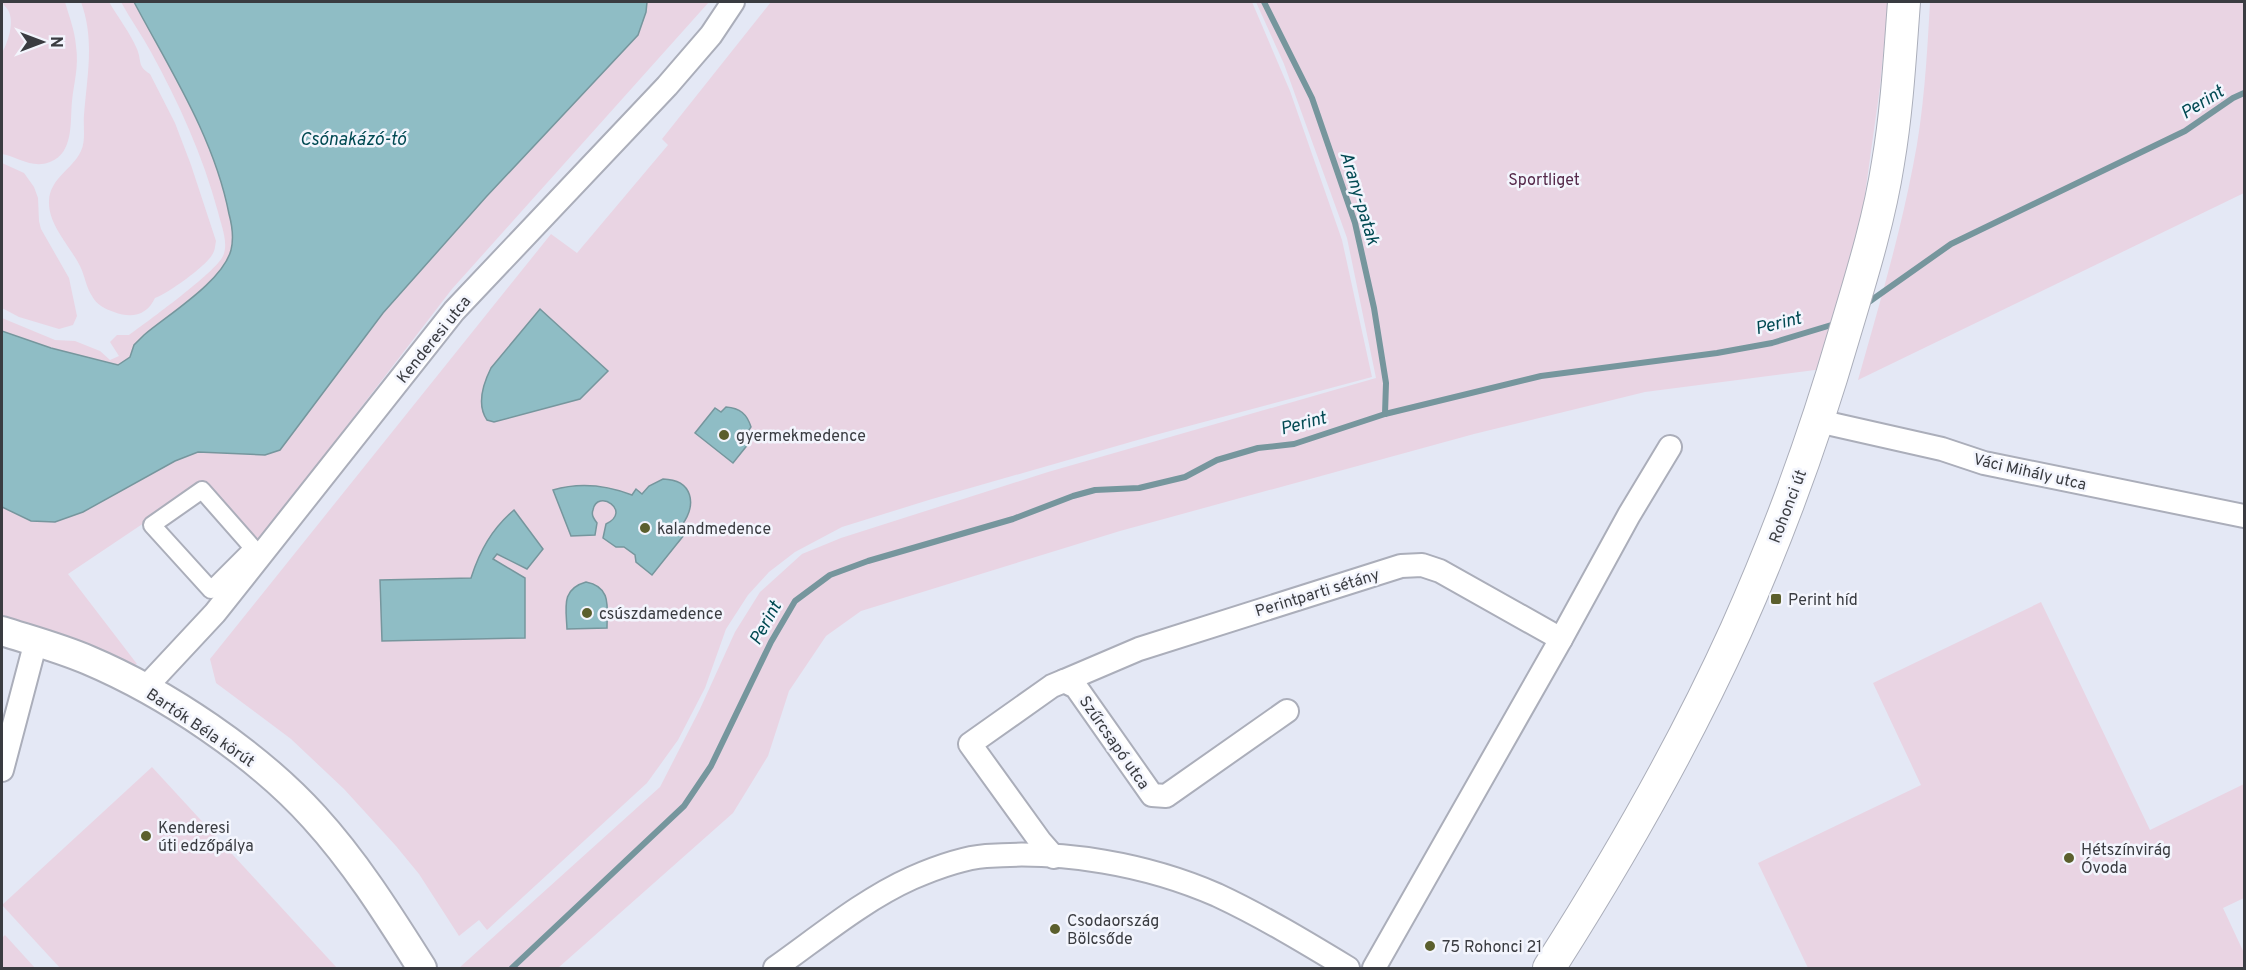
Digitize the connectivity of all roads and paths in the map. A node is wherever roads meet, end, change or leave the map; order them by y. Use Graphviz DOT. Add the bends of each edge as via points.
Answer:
graph roads {
  1 [pos="733,2"];
  2 [pos="1904,2"];
  3 [pos="1818,422"];
  4 [pos="1670,447"];
  5 [pos="2244,516"];
  6 [pos="152,525"];
  7 [pos="2,631"];
  8 [pos="1561,639"];
  9 [pos="36,641"];
  10 [pos="1065,681"];
  11 [pos="145,688"];
  12 [pos="1287,711"];
  13 [pos="2,771"];
  14 [pos="1053,856"];
  15 [pos="1315,960"];
  16 [pos="422,969"];
  17 [pos="775,969"];
  18 [pos="1347,969"];
  19 [pos="1374,969"];
  20 [pos="1550,969"];
  1 -- 11 [label="street, Kenderesi utca" via="711,35 667,86 454,311 215,613"];
  2 -- 3 [label="main road, Rohonci út" via="1888,163 1870,248"];
  3 -- 5 [label="street, Váci Mihály utca" via="1942,449 1984,463"];
  3 -- 20 [label="main road, Rohonci út" via="1736,630 1692,722"];
  4 -- 8 [label="street"];
  6 -- 6 [label="street" via="202,490 253,548 212,590"];
  7 -- 9 [label="street, Bartók Béla körút"];
  8 -- 10 [label="street, Perintparti sétány" via="1440,571 1422,565 1401,566 1139,649"];
  8 -- 19 [label="street"];
  9 -- 11 [label="street, Bartók Béla körút" via="88,660"];
  9 -- 13 [label="street"];
  10 -- 12 [label="street, Szűrcsapó utca" via="1076,687 1152,795 1166,796"];
  10 -- 14 [label="street, Szűrcsapó utca" via="1052,686 970,744"];
  11 -- 16 [label="street, Bartók Béla körút" via="248,757 313,816 362,877"];
  14 -- 15 [label="street" via="1126,866 1215,895 1266,920"];
  14 -- 17 [label="street" via="972,858 911,879 877,897"];
  15 -- 18 [label="street"];
}
